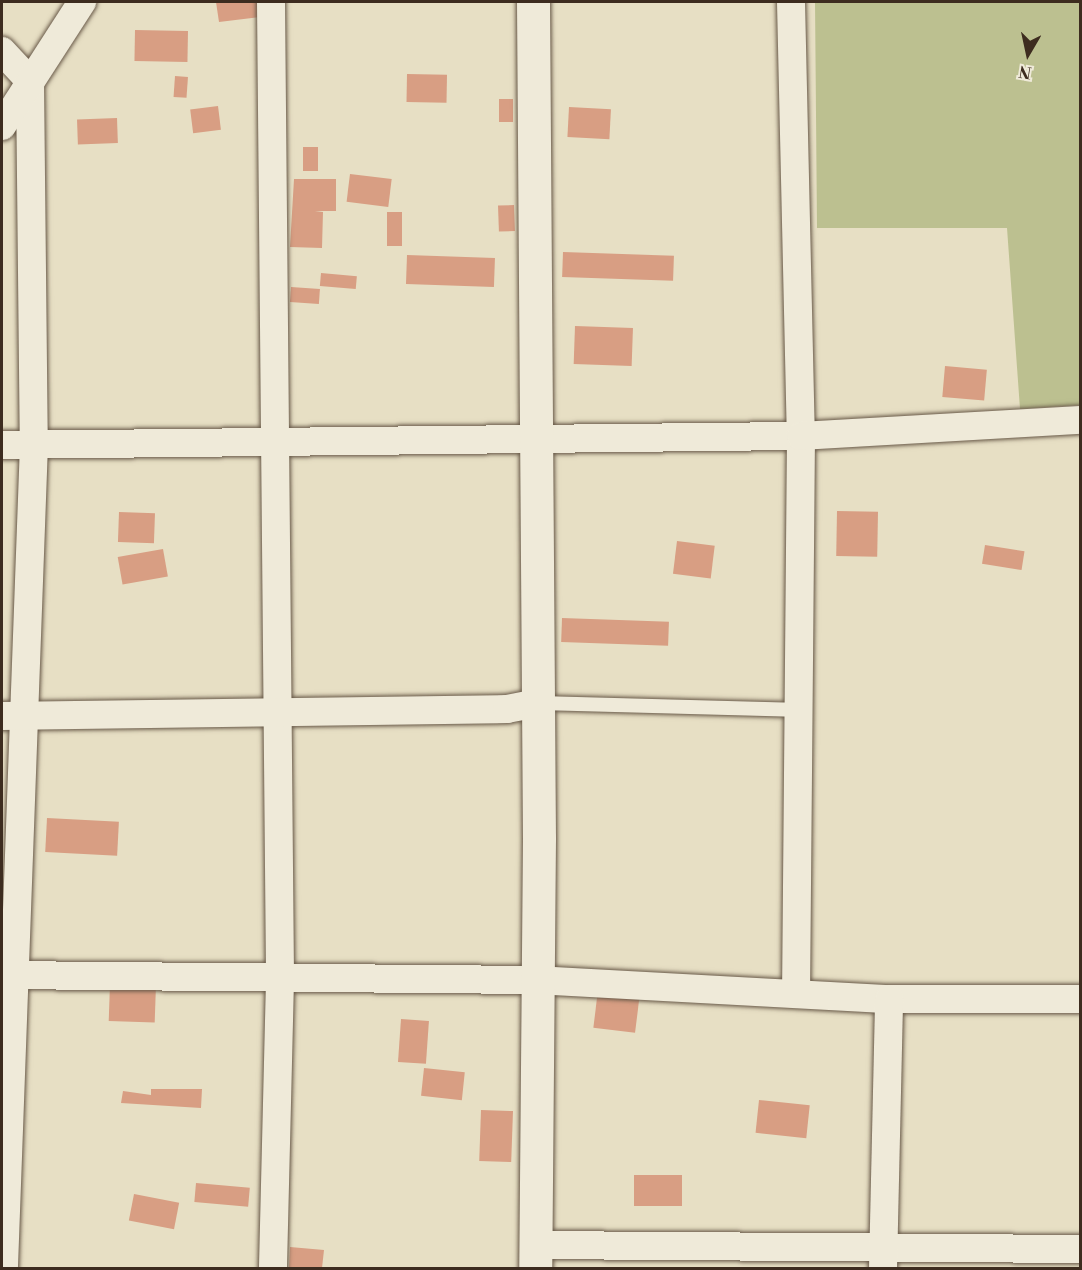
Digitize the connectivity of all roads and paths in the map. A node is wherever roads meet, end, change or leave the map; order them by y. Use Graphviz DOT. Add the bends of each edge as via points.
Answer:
graph roads {
  1 [pos="82,2"];
  2 [pos="271,2"];
  3 [pos="534,2"];
  4 [pos="791,2"];
  5 [pos="2,51"];
  6 [pos="30,81"];
  7 [pos="2,126"];
  8 [pos="1080,420"];
  9 [pos="801,436"];
  10 [pos="534,440"];
  11 [pos="34,444"];
  12 [pos="273,444"];
  13 [pos="2,445"];
  14 [pos="537,703"];
  15 [pos="796,710"];
  16 [pos="279,713"];
  17 [pos="14,715"];
  18 [pos="7,975"];
  19 [pos="280,980"];
  20 [pos="536,980"];
  21 [pos="796,994"];
  22 [pos="889,999"];
  23 [pos="1080,999"];
  24 [pos="1080,1249"];
  25 [pos="535,1257"];
  26 [pos="884,1258"];
  27 [pos="4,1269"];
  28 [pos="273,1269"];
  1 -- 6 [label="street"];
  2 -- 12 [label="street"];
  3 -- 10 [label="street"];
  4 -- 9 [label="street"];
  5 -- 6 [label="street"];
  6 -- 7 [label="street"];
  6 -- 11 [label="street"];
  8 -- 9 [label="street"];
  9 -- 10 [label="street"];
  9 -- 15 [label="street"];
  10 -- 12 [label="street"];
  10 -- 14 [label="street"];
  11 -- 12 [label="street"];
  11 -- 13 [label="street"];
  11 -- 17 [label="street"];
  12 -- 16 [label="street"];
  14 -- 15 [label="lane"];
  14 -- 16 [label="street" via="507,709"];
  14 -- 20 [label="street"];
  15 -- 21 [label="street"];
  16 -- 17 [label="street"];
  16 -- 19 [label="street"];
  17 -- 18 [label="street"];
  18 -- 19 [label="street"];
  18 -- 27 [label="street"];
  19 -- 20 [label="street"];
  19 -- 28 [label="street"];
  20 -- 21 [label="street"];
  20 -- 25 [label="street"];
  21 -- 22 [label="street"];
  22 -- 23 [label="street"];
  22 -- 26 [label="street"];
  24 -- 26 [label="street"];
  25 -- 26 [label="street"];
}
